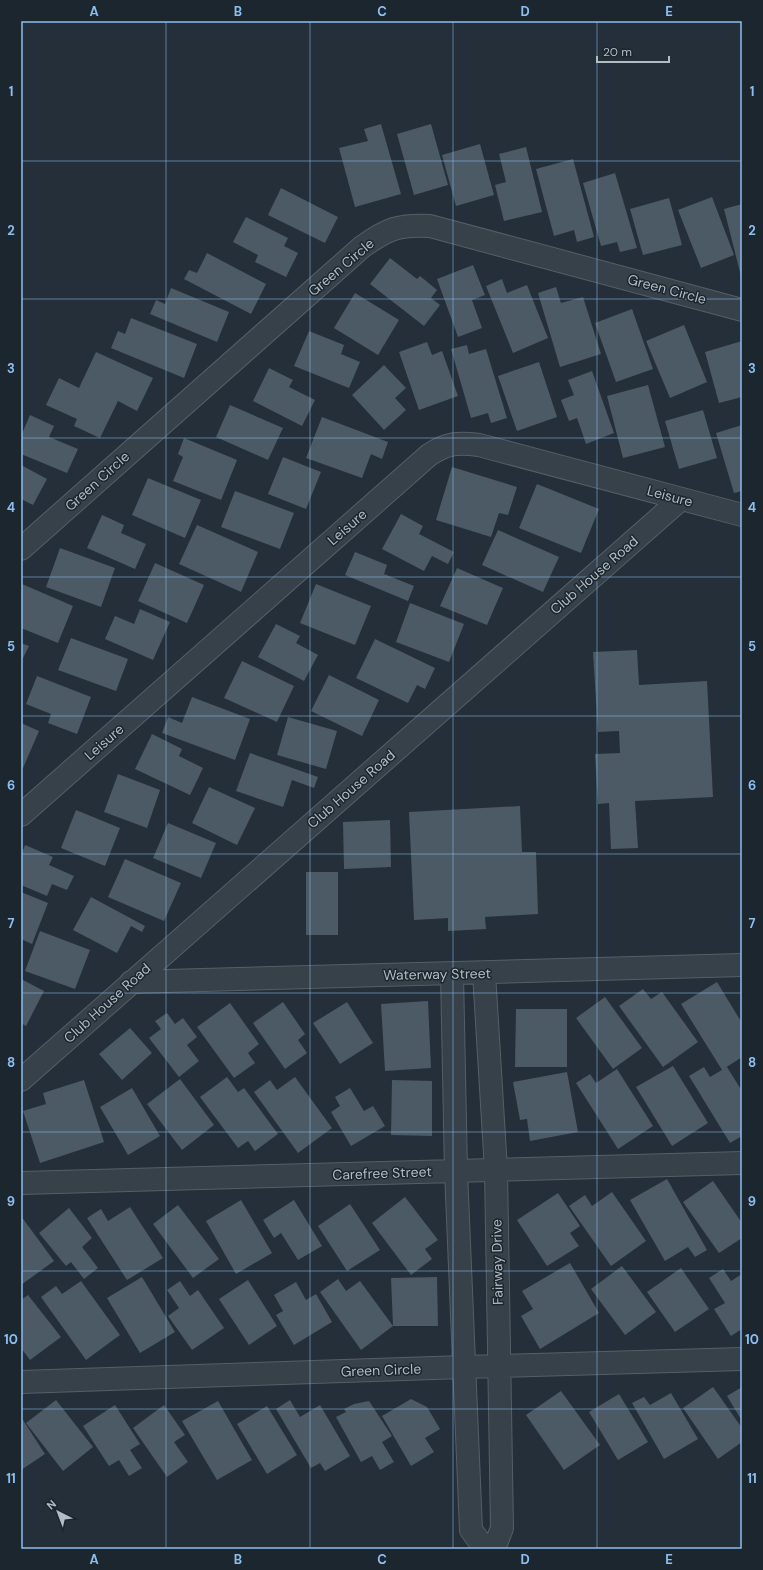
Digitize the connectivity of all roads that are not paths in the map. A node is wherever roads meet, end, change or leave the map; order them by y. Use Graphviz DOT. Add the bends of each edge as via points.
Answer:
graph roads {
  1 [pos="742,310"];
  2 [pos="681,499"];
  3 [pos="742,515"];
  4 [pos="21,549"];
  5 [pos="21,815"];
  6 [pos="742,965"];
  7 [pos="484,973"];
  8 [pos="452,974"];
  9 [pos="131,982"];
  10 [pos="21,1080"];
  11 [pos="742,1162"];
  12 [pos="496,1170"];
  13 [pos="456,1171"];
  14 [pos="21,1183"];
  15 [pos="742,1360"];
  16 [pos="463,1367"];
  17 [pos="499,1367"];
  18 [pos="21,1382"];
  19 [pos="485,1549"];
  20 [pos="494,1549"];
  1 -- 4 [label="street, Green Circle" via="430,226 393,228 362,247"];
  2 -- 3 [label="street, Leisure"];
  2 -- 5 [label="street, Leisure" via="464,442 440,448"];
  2 -- 9 [label="street, Club House Road"];
  6 -- 7 [label="street, Waterway Street"];
  7 -- 8 [label="street, Waterway Street"];
  7 -- 12 [label="street, Fairway Drive"];
  8 -- 9 [label="street, Waterway Street"];
  8 -- 13 [label="street"];
  9 -- 10 [label="street, Club House Road"];
  11 -- 12 [label="street, Carefree Street"];
  12 -- 13 [label="street, Carefree Street"];
  12 -- 17 [label="street, Fairway Drive"];
  13 -- 14 [label="street, Carefree Street"];
  13 -- 16 [label="street"];
  15 -- 17 [label="street, Green Circle"];
  16 -- 17 [label="street, Green Circle"];
  16 -- 18 [label="street, Green Circle"];
  16 -- 19 [label="street" via="471,1530"];
  17 -- 20 [label="street, Fairway Drive" via="502,1528"];
}
